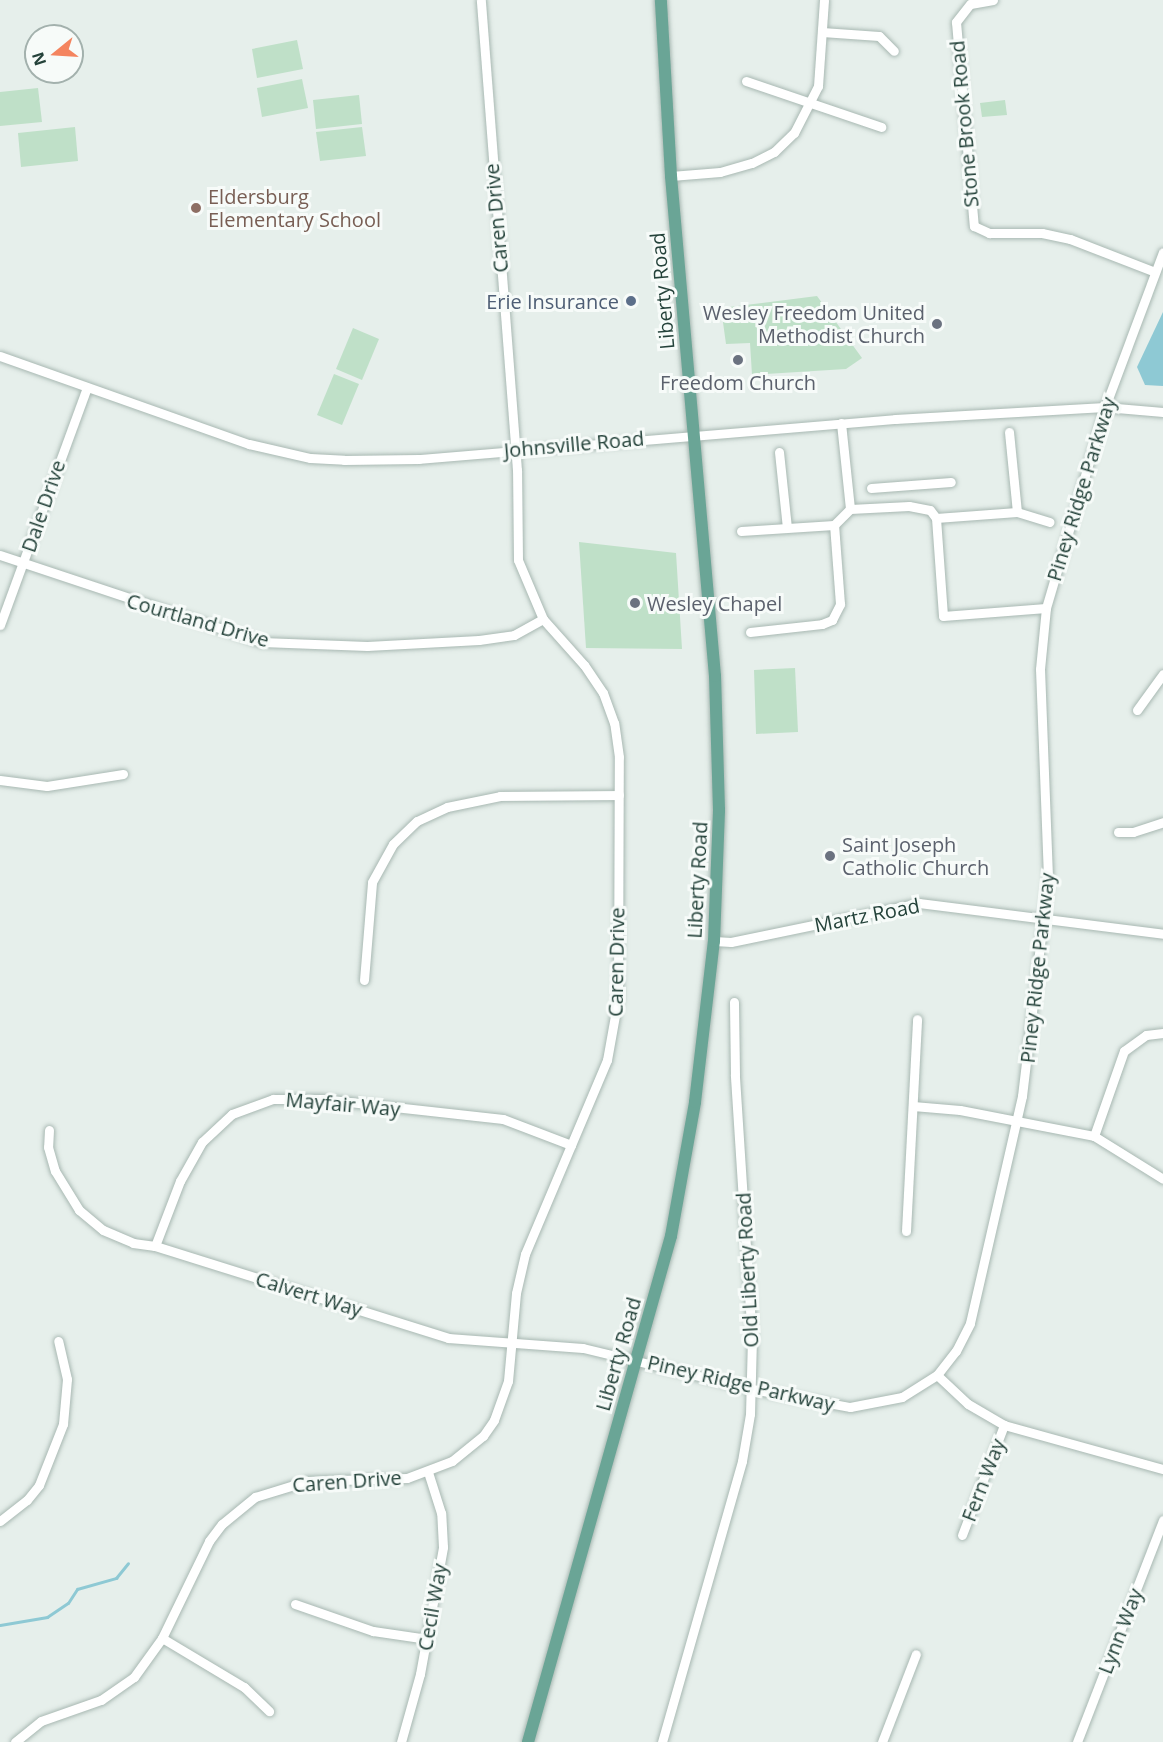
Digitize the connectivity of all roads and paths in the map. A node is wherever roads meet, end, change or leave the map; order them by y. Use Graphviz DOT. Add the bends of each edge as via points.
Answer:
graph roads {
  1 [pos="480,0"];
  2 [pos="662,0"];
  3 [pos="824,0"];
  4 [pos="993,0"];
  5 [pos="822,32"];
  6 [pos="894,51"];
  7 [pos="746,81"];
  8 [pos="812,103"];
  9 [pos="881,127"];
  10 [pos="671,176"];
  11 [pos="1163,252"];
  12 [pos="1155,272"];
  13 [pos="0,356"];
  14 [pos="87,387"];
  15 [pos="1105,407"];
  16 [pos="1163,412"];
  17 [pos="841,423"];
  18 [pos="1009,432"];
  19 [pos="694,433"];
  20 [pos="516,450"];
  21 [pos="779,452"];
  22 [pos="951,482"];
  23 [pos="907,486"];
  24 [pos="871,488"];
  25 [pos="909,506"];
  26 [pos="850,509"];
  27 [pos="1017,512"];
  28 [pos="936,518"];
  29 [pos="1049,522"];
  30 [pos="834,525"];
  31 [pos="788,528"];
  32 [pos="741,531"];
  33 [pos="0,555"];
  34 [pos="24,563"];
  35 [pos="1046,608"];
  36 [pos="543,619"];
  37 [pos="0,625"];
  38 [pos="750,632"];
  39 [pos="1163,674"];
  40 [pos="1137,711"];
  41 [pos="123,774"];
  42 [pos="0,780"];
  43 [pos="619,795"];
  44 [pos="1163,822"];
  45 [pos="1118,832"];
  46 [pos="1045,919"];
  47 [pos="1163,934"];
  48 [pos="714,941"];
  49 [pos="364,980"];
  50 [pos="734,1002"];
  51 [pos="917,1019"];
  52 [pos="1163,1033"];
  53 [pos="913,1106"];
  54 [pos="1017,1121"];
  55 [pos="49,1130"];
  56 [pos="1094,1136"];
  57 [pos="571,1145"];
  58 [pos="1163,1179"];
  59 [pos="906,1231"];
  60 [pos="154,1246"];
  61 [pos="58,1341"];
  62 [pos="510,1343"];
  63 [pos="637,1360"];
  64 [pos="937,1375"];
  65 [pos="752,1389"];
  66 [pos="1004,1425"];
  67 [pos="1163,1469"];
  68 [pos="428,1472"];
  69 [pos="1163,1520"];
  70 [pos="0,1521"];
  71 [pos="962,1535"];
  72 [pos="295,1604"];
  73 [pos="162,1638"];
  74 [pos="427,1639"];
  75 [pos="916,1654"];
  76 [pos="269,1711"];
  77 [pos="15,1742"];
  78 [pos="401,1742"];
  79 [pos="528,1742"];
  80 [pos="662,1742"];
  81 [pos="882,1742"];
  82 [pos="1077,1742"];
  1 -- 20 [label="street, Caren Drive"];
  2 -- 10 [label="main road, Liberty Road"];
  3 -- 5 [label="street"];
  4 -- 12 [label="street, Stone Brook Road" via="970,4 956,22 974,226 989,233 1042,233 1070,239"];
  5 -- 6 [label="street" via="879,36"];
  5 -- 8 [label="street" via="818,86"];
  7 -- 8 [label="street"];
  8 -- 9 [label="street"];
  8 -- 10 [label="street" via="794,133 762,159 720,172"];
  10 -- 19 [label="main road, Liberty Road"];
  11 -- 12 [label="street, Piney Ridge Parkway"];
  12 -- 15 [label="street, Piney Ridge Parkway"];
  13 -- 14 [label="street, Johnsville Road"];
  14 -- 20 [label="street, Johnsville Road" via="249,444 310,458 390,460"];
  14 -- 34 [label="street, Dale Drive"];
  15 -- 16 [label="street, Johnsville Road"];
  15 -- 17 [label="street, Johnsville Road"];
  15 -- 35 [label="street, Piney Ridge Parkway"];
  17 -- 19 [label="street, Johnsville Road"];
  17 -- 26 [label="street"];
  18 -- 27 [label="street"];
  19 -- 20 [label="street, Johnsville Road"];
  19 -- 48 [label="main road, Liberty Road" via="717,718 719,810"];
  20 -- 36 [label="street, Caren Drive" via="518,560"];
  21 -- 31 [label="street"];
  22 -- 23 [label="street"];
  23 -- 24 [label="street"];
  23 -- 25 [label="street"];
  25 -- 26 [label="street"];
  25 -- 28 [label="street" via="921,507"];
  26 -- 30 [label="street"];
  27 -- 28 [label="street"];
  27 -- 29 [label="street"];
  28 -- 35 [label="street" via="943,616"];
  30 -- 31 [label="street"];
  30 -- 38 [label="street" via="840,604 832,620"];
  31 -- 32 [label="street"];
  33 -- 34 [label="street, Courtland Drive"];
  34 -- 36 [label="street, Courtland Drive" via="262,642 367,646 479,640 514,635"];
  34 -- 37 [label="street, Dale Drive"];
  35 -- 46 [label="street, Piney Ridge Parkway" via="1040,669 1048,813"];
  36 -- 43 [label="street, Caren Drive" via="595,678 609,705 619,757"];
  39 -- 40 [label="street"];
  41 -- 42 [label="street" via="47,786"];
  43 -- 49 [label="street" via="500,796 447,807 417,821 393,844 372,882"];
  43 -- 57 [label="street, Caren Drive" via="616,1020 598,1088"];
  44 -- 45 [label="street" via="1133,832"];
  46 -- 47 [label="street, Martz Road"];
  46 -- 48 [label="street, Martz Road" via="919,903 731,942"];
  46 -- 54 [label="street, Piney Ridge Parkway"];
  48 -- 63 [label="main road, Liberty Road" via="684,1169 671,1236"];
  50 -- 65 [label="street, Old Liberty Road"];
  51 -- 53 [label="street"];
  52 -- 56 [label="street" via="1146,1035 1124,1051"];
  53 -- 54 [label="street"];
  53 -- 59 [label="street"];
  54 -- 56 [label="street"];
  54 -- 64 [label="street, Piney Ridge Parkway" via="970,1323 956,1351"];
  55 -- 60 [label="street, Calvert Way" via="48,1147 55,1171 79,1210 117,1236"];
  56 -- 58 [label="street"];
  57 -- 60 [label="street, Mayfair Way" via="503,1119 322,1099 273,1099 232,1114 202,1142 180,1181"];
  57 -- 62 [label="street, Caren Drive" via="525,1254"];
  60 -- 62 [label="street, Calvert Way" via="448,1338"];
  61 -- 70 [label="street" via="67,1379 63,1424 39,1485"];
  62 -- 63 [label="street, Calvert Way" via="568,1345"];
  62 -- 68 [label="street, Caren Drive" via="508,1381 494,1420 467,1450"];
  63 -- 65 [label="street, Piney Ridge Parkway"];
  63 -- 79 [label="main road, Liberty Road"];
  64 -- 65 [label="street, Piney Ridge Parkway" via="902,1397 863,1407 837,1406"];
  64 -- 66 [label="street" via="968,1404"];
  65 -- 80 [label="street, Old Liberty Road" via="742,1461"];
  66 -- 67 [label="street"];
  66 -- 71 [label="street, Fern Way"];
  68 -- 73 [label="street, Caren Drive" via="387,1481 307,1481 255,1497 209,1540"];
  68 -- 74 [label="street, Cecil Way" via="439,1506 443,1547"];
  69 -- 82 [label="street, Lynn Way"];
  72 -- 74 [label="street" via="373,1631"];
  73 -- 76 [label="street" via="244,1687"];
  73 -- 77 [label="street, Caren Drive" via="122,1687 101,1700 41,1721"];
  74 -- 78 [label="street, Cecil Way"];
  75 -- 81 [label="street"];
}
